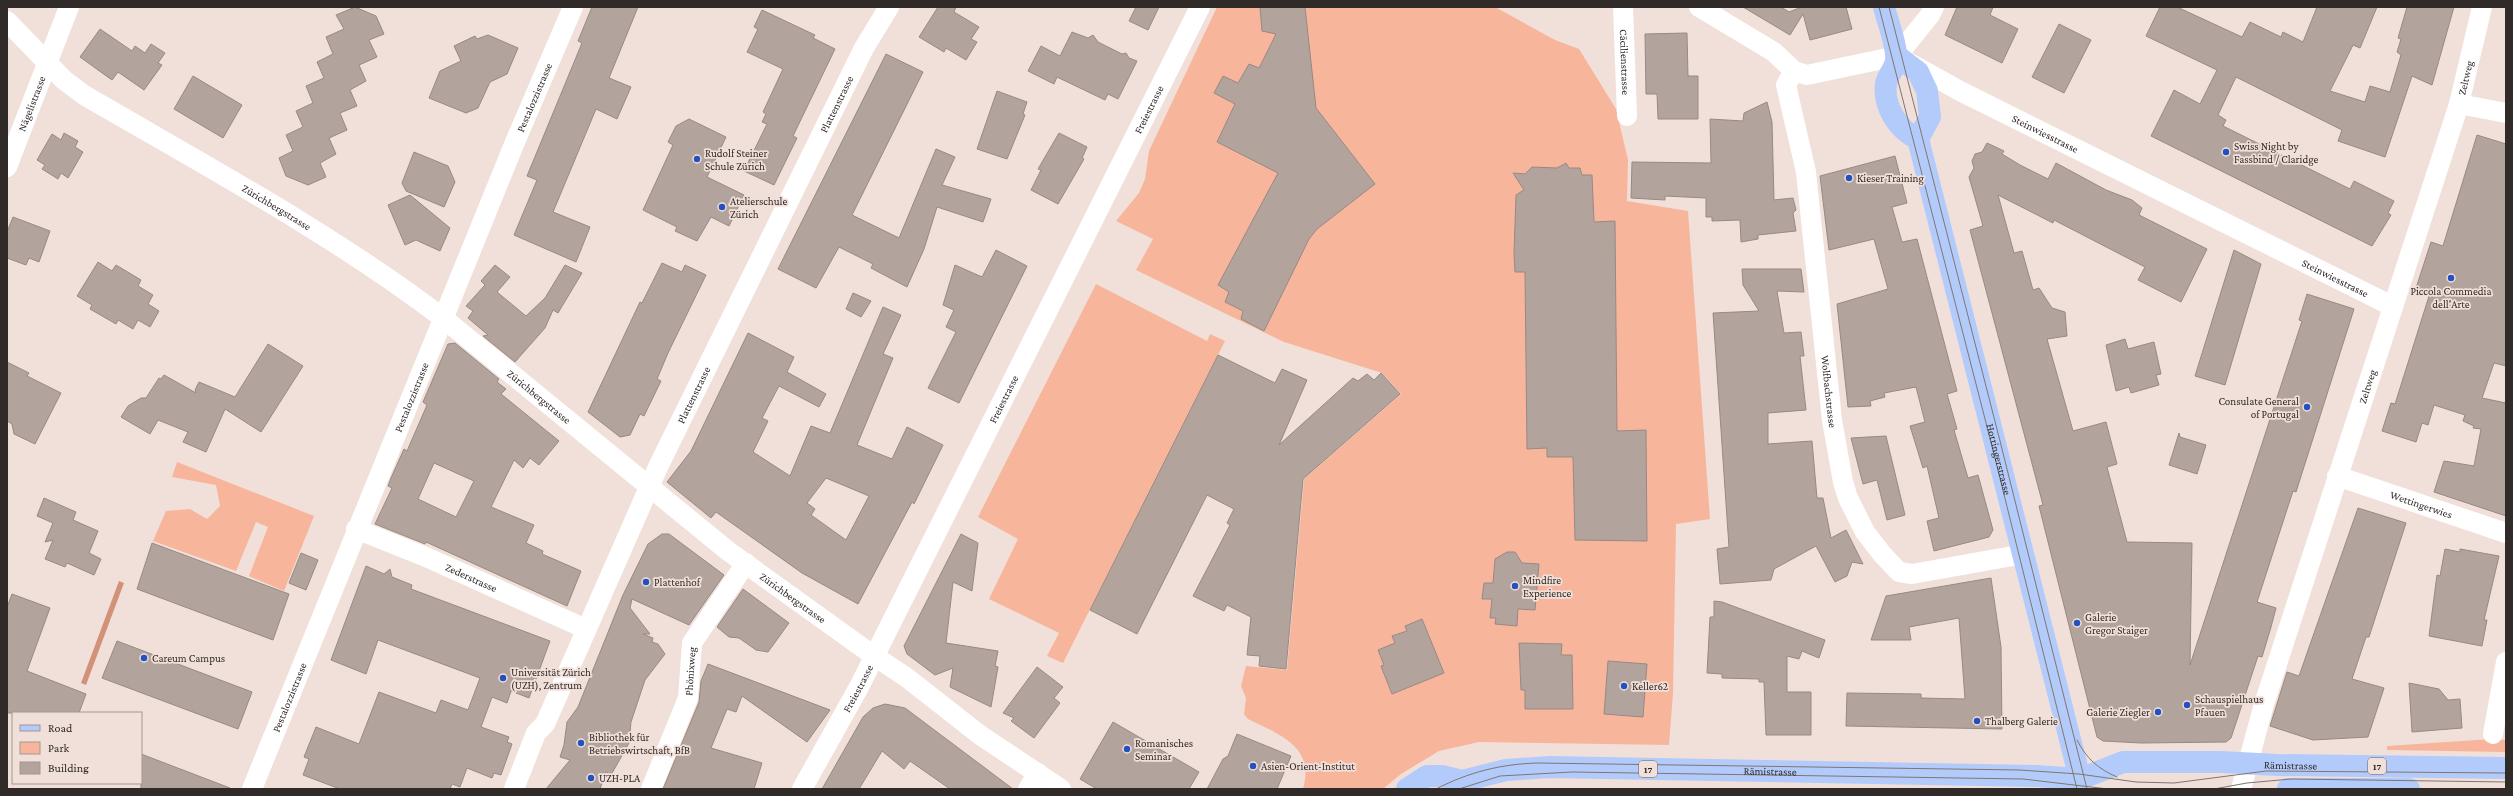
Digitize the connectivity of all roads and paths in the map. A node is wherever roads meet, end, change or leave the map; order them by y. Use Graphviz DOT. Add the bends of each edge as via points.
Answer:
graph roads {
  1 [pos="69,7"];
  2 [pos="573,7"];
  3 [pos="888,7"];
  4 [pos="1200,7"];
  5 [pos="1623,7"];
  6 [pos="1699,7"];
  7 [pos="1884,7"];
  8 [pos="1934,7"];
  9 [pos="2482,7"];
  10 [pos="7,21"];
  11 [pos="1897,56"];
  12 [pos="48,63"];
  13 [pos="1794,71"];
  14 [pos="2459,104"];
  15 [pos="2506,113"];
  16 [pos="1627,116"];
  17 [pos="1918,139"];
  18 [pos="7,167"];
  19 [pos="2392,306"];
  20 [pos="443,318"];
  21 [pos="2337,476"];
  22 [pos="650,489"];
  23 [pos="356,529"];
  24 [pos="2506,533"];
  25 [pos="2024,554"];
  26 [pos="746,563"];
  27 [pos="586,628"];
  28 [pos="874,656"];
  29 [pos="2506,662"];
  30 [pos="2493,734"];
  31 [pos="2248,764"];
  32 [pos="2506,768"];
  33 [pos="1033,781"];
  34 [pos="1460,785"];
  35 [pos="2083,787"];
  36 [pos="252,789"];
  37 [pos="514,789"];
  38 [pos="651,789"];
  39 [pos="802,789"];
  40 [pos="1061,789"];
  41 [pos="1407,789"];
  42 [pos="2241,789"];
  43 [pos="2288,789"];
  44 [pos="2409,789"];
  1 -- 12 [label="street, Nägelistrasse"];
  2 -- 20 [label="street, Pestalozzistrasse"];
  3 -- 22 [label="street, Plattenstrasse" via="864,48"];
  4 -- 28 [label="street, Freiestrasse"];
  5 -- 16 [label="street, Cäcilienstrasse"];
  6 -- 13 [label="street" via="1774,52"];
  7 -- 11 [label="main road"];
  8 -- 11 [label="street"];
  9 -- 14 [label="street, Zeltweg"];
  10 -- 12 [label="street, Zürichbergstrasse"];
  11 -- 13 [label="street" via="1807,75"];
  11 -- 17 [label="main road" via="1918,72 1927,91 1930,117"];
  11 -- 17 [label="main road" via="1895,69 1889,74 1886,83 1887,101 1898,124"];
  11 -- 19 [label="street, Steinwiesstrasse" via="1960,91"];
  12 -- 18 [label="street, Nägelistrasse"];
  12 -- 20 [label="street, Zürichbergstrasse" via="84,96 333,242 396,282"];
  13 -- 25 [label="street, Wolfbachstrasse" via="1786,85 1806,172 1834,428 1848,498 1866,532 1893,568 1908,574"];
  14 -- 15 [label="street"];
  14 -- 19 [label="street, Zeltweg"];
  17 -- 25 [label="main road, Hottingerstrasse"];
  19 -- 21 [label="street, Zeltweg"];
  20 -- 22 [label="street, Zürichbergstrasse"];
  20 -- 23 [label="street, Pestalozzistrasse"];
  21 -- 24 [label="street, Wettingerwies"];
  21 -- 31 [label="street, Zeltweg" via="2264,704"];
  22 -- 26 [label="street, Zürichbergstrasse"];
  22 -- 27 [label="street, Plattenstrasse"];
  23 -- 27 [label="street, Zederstrasse"];
  23 -- 36 [label="street, Pestalozzistrasse"];
  25 -- 35 [label="main road, Hottingerstrasse"];
  26 -- 28 [label="street, Zürichbergstrasse"];
  26 -- 38 [label="street, Phönixweg" via="692,644 688,698"];
  27 -- 37 [label="street, Plattenstrasse" via="545,724 536,733"];
  28 -- 33 [label="street, Zürichbergstrasse" via="906,676"];
  28 -- 39 [label="street, Freiestrasse"];
  29 -- 30 [label="street"];
  31 -- 32 [label="main road, Rämistrasse / 17"];
  31 -- 35 [label="main road, Rämistrasse / 17" via="2123,762"];
  31 -- 42 [label="street, Zeltweg"];
  33 -- 40 [label="street, Zürichbergstrasse"];
  34 -- 35 [label="main road, Rämistrasse / 17" via="1506,770 1550,767 2036,776"];
  34 -- 41 [label="main road, Rämistrasse / 17" via="1442,776 1427,776"];
  43 -- 44 [label="main road, Rämistrasse / 17"];
}
